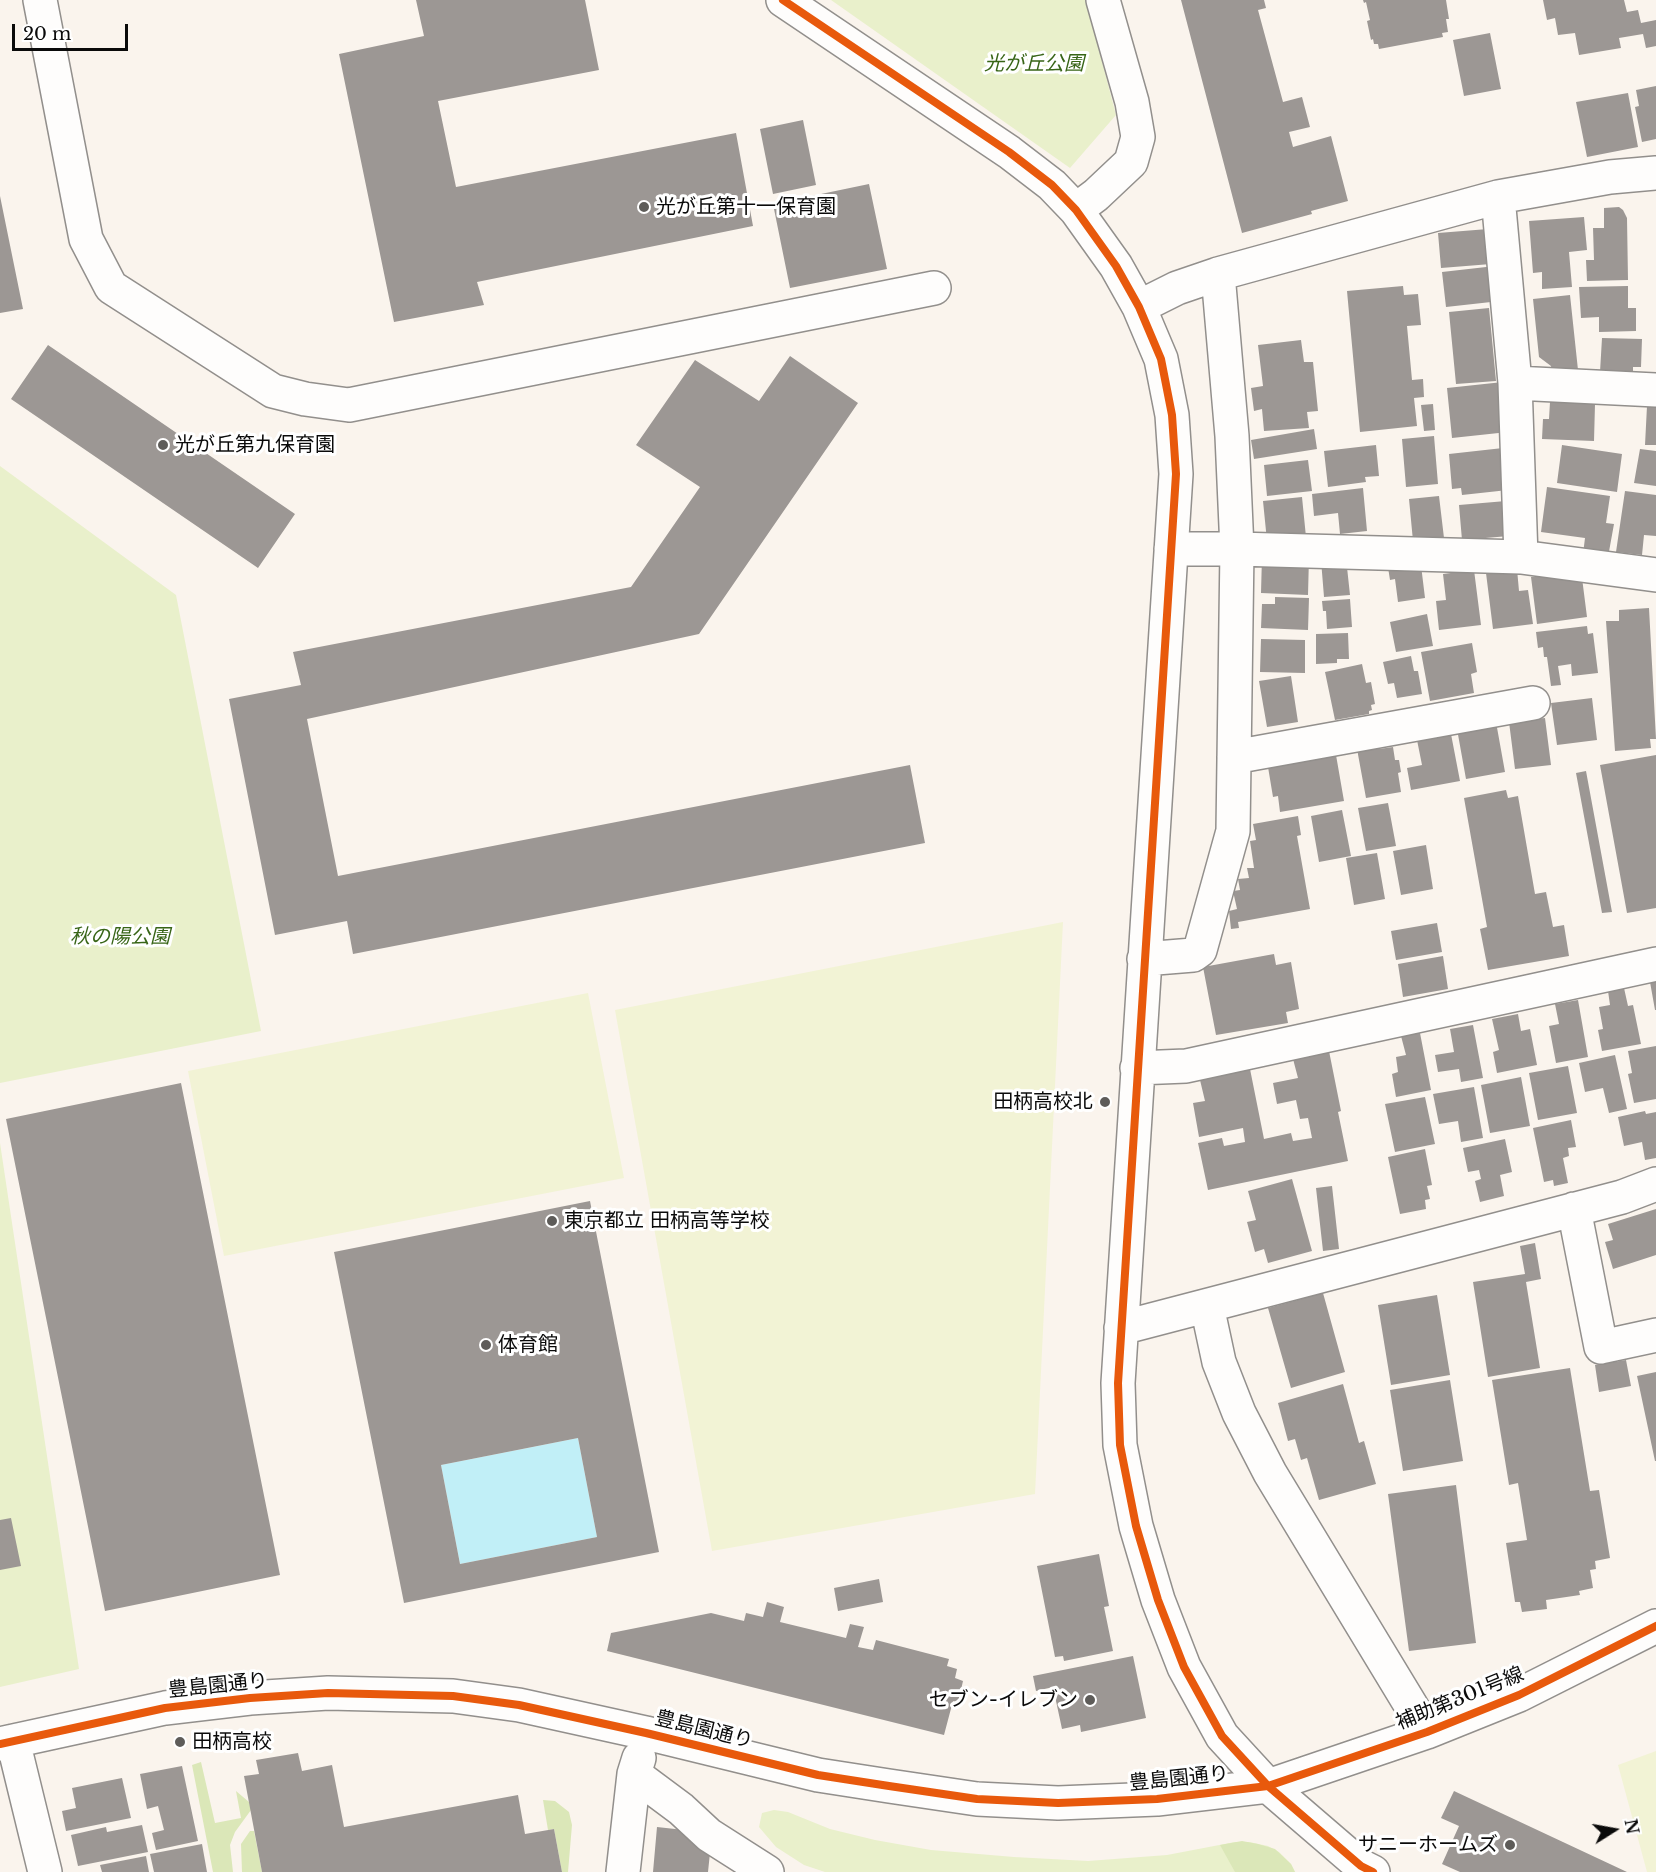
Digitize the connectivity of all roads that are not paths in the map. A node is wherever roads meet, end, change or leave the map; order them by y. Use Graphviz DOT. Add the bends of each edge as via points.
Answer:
graph roads {
  1 [pos="40,0"];
  2 [pos="783,0"];
  3 [pos="1103,0"];
  4 [pos="1656,173"];
  5 [pos="1498,197"];
  6 [pos="1076,210"];
  7 [pos="1218,274"];
  8 [pos="934,288"];
  9 [pos="1139,307"];
  10 [pos="1515,383"];
  11 [pos="1656,390"];
  12 [pos="1170,549"];
  13 [pos="1237,549"];
  14 [pos="1521,557"];
  15 [pos="1656,574"];
  16 [pos="1533,703"];
  17 [pos="1234,757"];
  18 [pos="1144,959"];
  19 [pos="1656,964"];
  20 [pos="1137,1068"];
  21 [pos="1656,1184"];
  22 [pos="1574,1209"];
  23 [pos="1207,1306"];
  24 [pos="1121,1328"];
  25 [pos="1656,1335"];
  26 [pos="1656,1626"];
  27 [pos="1427,1732"];
  28 [pos="646,1733"];
  29 [pos="6,1742"];
  30 [pos="634,1774"];
  31 [pos="1268,1786"];
  32 [pos="1362,1870"];
  33 [pos="45,1872"];
  34 [pos="623,1872"];
  35 [pos="767,1872"];
  1 -- 8 [label="street" via="86,239 111,287 273,391 349,405"];
  2 -- 6 [label="street" via="1009,152 1052,185"];
  3 -- 6 [label="street" via="1138,137 1131,162"];
  4 -- 5 [label="street"];
  5 -- 7 [label="street"];
  5 -- 10 [label="street"];
  6 -- 9 [label="street" via="1116,266"];
  7 -- 9 [label="street"];
  7 -- 13 [label="street"];
  9 -- 12 [label="street" via="1161,359 1172,415 1176,474"];
  10 -- 11 [label="street"];
  10 -- 14 [label="street"];
  12 -- 13 [label="street"];
  12 -- 18 [label="street"];
  13 -- 14 [label="street"];
  13 -- 17 [label="street"];
  14 -- 15 [label="street"];
  16 -- 17 [label="street"];
  17 -- 18 [label="street" via="1233,831 1200,950 1193,955"];
  18 -- 20 [label="street"];
  19 -- 20 [label="street" via="1186,1066"];
  20 -- 24 [label="street"];
  21 -- 22 [label="street"];
  22 -- 23 [label="street"];
  22 -- 25 [label="street" via="1601,1347"];
  23 -- 24 [label="street"];
  23 -- 27 [label="street" via="1219,1362 1260,1455"];
  24 -- 31 [label="street" via="1120,1445 1136,1526 1158,1600 1184,1667 1222,1736"];
  26 -- 27 [label="street, 補助第301号線" via="1520,1695"];
  27 -- 31 [label="street, 補助第301号線"];
  28 -- 29 [label="street, 豊島園通り" via="519,1705 453,1696 328,1693 165,1708"];
  28 -- 30 [label="street"];
  28 -- 31 [label="street, 豊島園通り" via="818,1775 977,1799 1058,1803 1157,1799"];
  29 -- 33 [label="street"];
  30 -- 34 [label="street"];
  30 -- 35 [label="street" via="709,1835"];
  31 -- 32 [label="street"];
}
